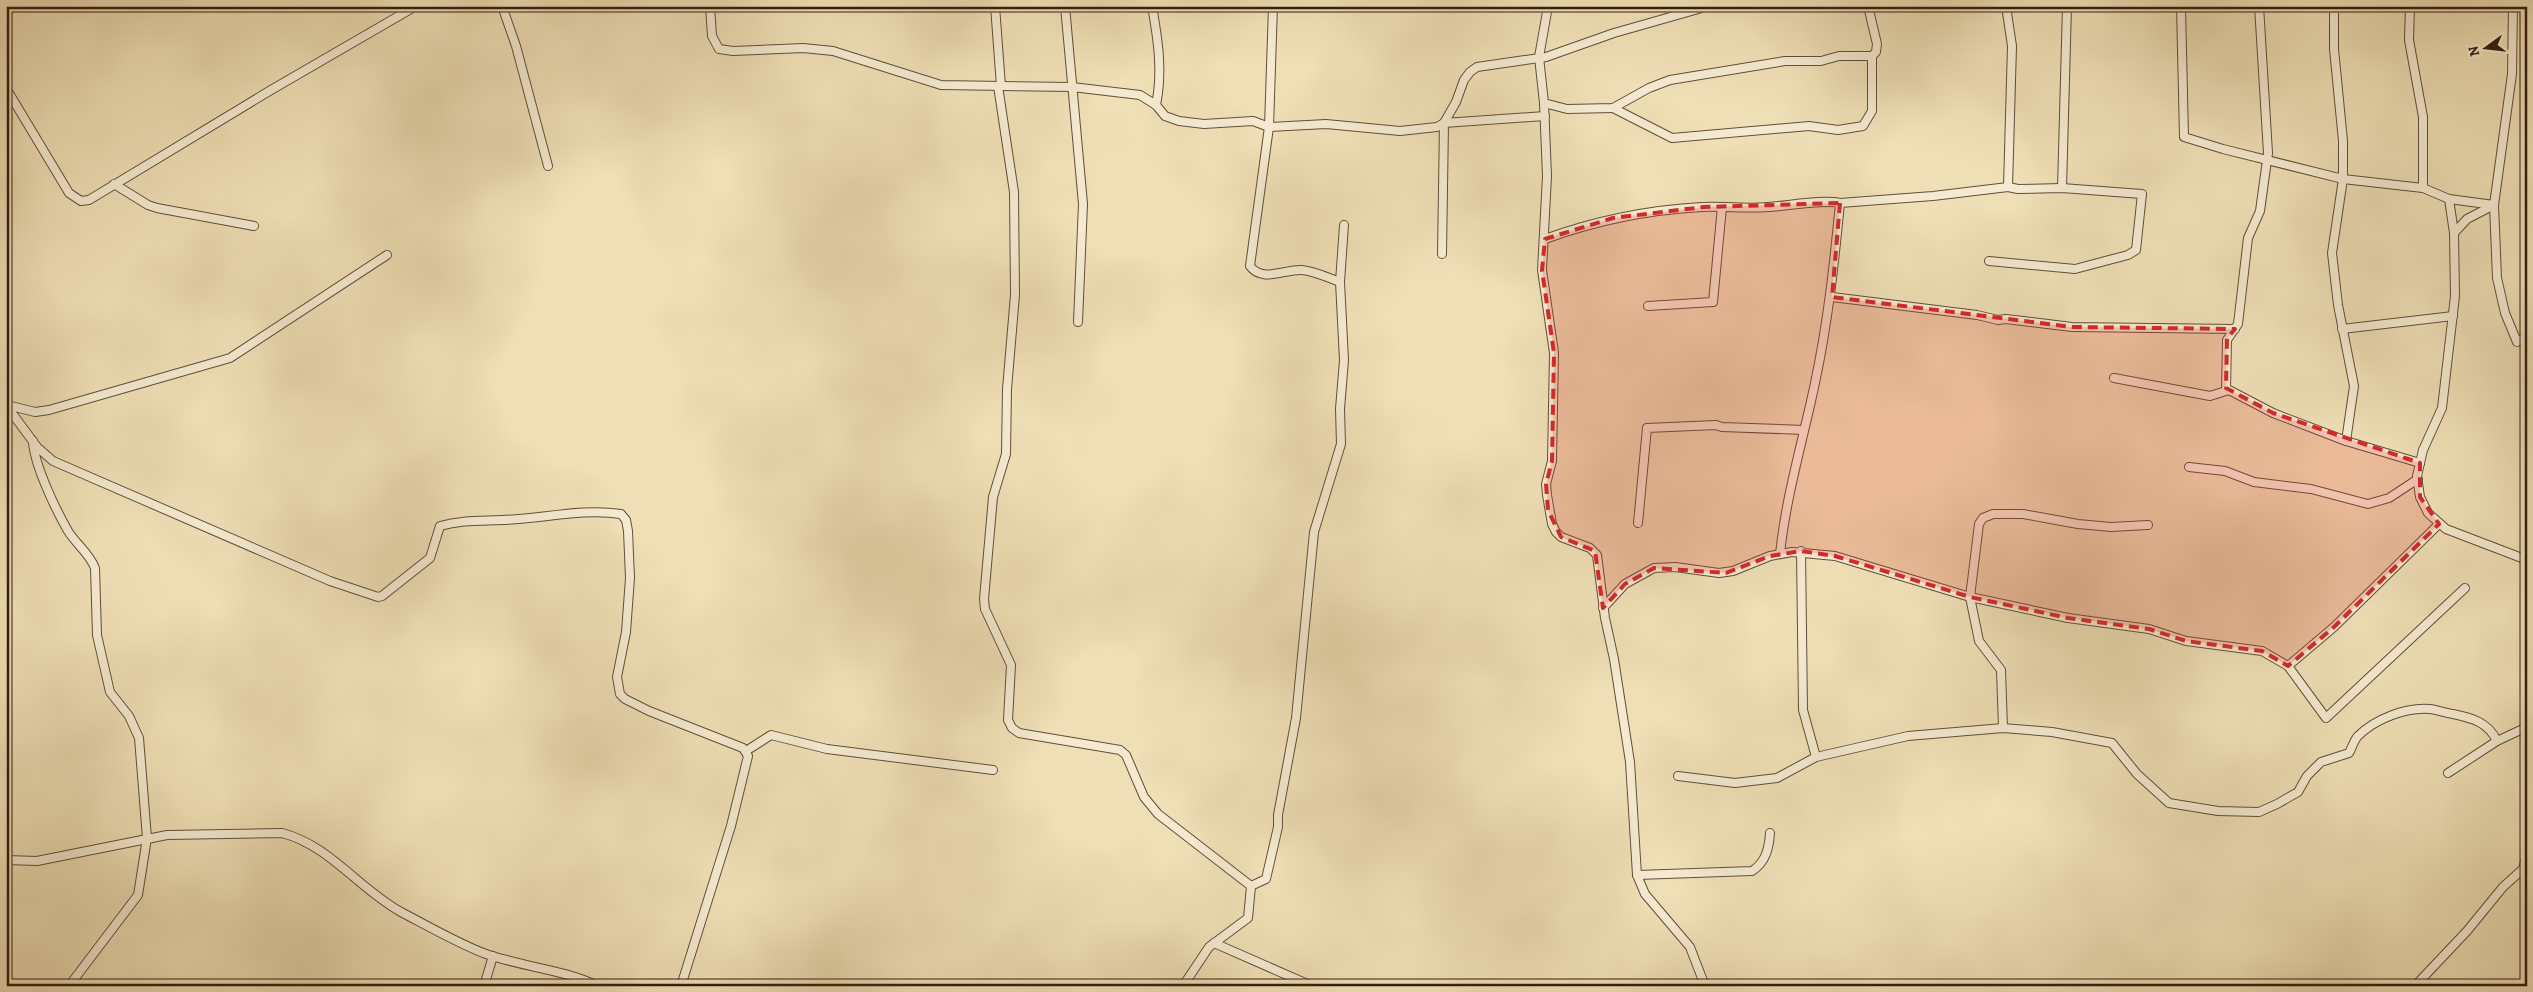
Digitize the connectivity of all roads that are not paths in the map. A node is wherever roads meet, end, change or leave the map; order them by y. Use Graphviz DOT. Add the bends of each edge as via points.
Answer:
graph roads {
  1 [pos="416,6"];
  2 [pos="502,6"];
  3 [pos="710,6"];
  4 [pos="995,6"];
  5 [pos="1065,6"];
  6 [pos="1152,6"];
  7 [pos="1273,6"];
  8 [pos="1548,6"];
  9 [pos="1709,6"];
  10 [pos="1868,6"];
  11 [pos="2006,6"];
  12 [pos="2067,6"];
  13 [pos="2180,6"];
  14 [pos="2259,6"];
  15 [pos="2334,6"];
  16 [pos="2410,6"];
  17 [pos="2513,6"];
  18 [pos="1872,56"];
  19 [pos="1540,58"];
  20 [pos="1000,86"];
  21 [pos="6,88"];
  22 [pos="1072,88"];
  23 [pos="1544,103"];
  24 [pos="1156,105"];
  25 [pos="1613,108"];
  26 [pos="1545,116"];
  27 [pos="1444,123"];
  28 [pos="1269,127"];
  29 [pos="2267,160"];
  30 [pos="548,166"];
  31 [pos="2344,179"];
  32 [pos="114,184"];
  33 [pos="2008,187"];
  34 [pos="2062,188"];
  35 [pos="2423,188"];
  36 [pos="2449,199"];
  37 [pos="1840,203"];
  38 [pos="2494,206"];
  39 [pos="1722,207"];
  40 [pos="1344,225"];
  41 [pos="254,226"];
  42 [pos="2454,233"];
  43 [pos="1545,239"];
  44 [pos="1442,254"];
  45 [pos="387,255"];
  46 [pos="1989,261"];
  47 [pos="1340,282"];
  48 [pos="1832,297"];
  49 [pos="1648,306"];
  50 [pos="2453,316"];
  51 [pos="1078,322"];
  52 [pos="2235,329"];
  53 [pos="2342,329"];
  54 [pos="2527,336"];
  55 [pos="2114,378"];
  56 [pos="2226,390"];
  57 [pos="7,405"];
  58 [pos="1804,430"];
  59 [pos="33,441"];
  60 [pos="2346,441"];
  61 [pos="2420,464"];
  62 [pos="2189,466"];
  63 [pos="2418,479"];
  64 [pos="1638,523"];
  65 [pos="2439,524"];
  66 [pos="2148,525"];
  67 [pos="1801,552"];
  68 [pos="1780,554"];
  69 [pos="2527,560"];
  70 [pos="2465,588"];
  71 [pos="1970,597"];
  72 [pos="1603,608"];
  73 [pos="2288,666"];
  74 [pos="2527,727"];
  75 [pos="2003,728"];
  76 [pos="2497,741"];
  77 [pos="746,751"];
  78 [pos="1816,757"];
  79 [pos="993,770"];
  80 [pos="2448,773"];
  81 [pos="1678,776"];
  82 [pos="1770,832"];
  83 [pos="147,838"];
  84 [pos="2527,854"];
  85 [pos="6,860"];
  86 [pos="1637,875"];
  87 [pos="1251,886"];
  88 [pos="1214,943"];
  89 [pos="492,956"];
  90 [pos="70,986"];
  91 [pos="484,986"];
  92 [pos="598,986"];
  93 [pos="681,986"];
  94 [pos="1183,986"];
  95 [pos="1312,986"];
  96 [pos="1705,986"];
  97 [pos="2415,986"];
  1 -- 32 [label="street"];
  2 -- 30 [label="street"];
  3 -- 20 [label="street" via="712,36 719,48 733,51 833,50 942,85"];
  4 -- 20 [label="street"];
  5 -- 22 [label="street"];
  6 -- 24 [label="street" via="1161,83"];
  7 -- 28 [label="street"];
  8 -- 19 [label="street"];
  9 -- 19 [label="street"];
  10 -- 18 [label="street" via="1877,44"];
  11 -- 33 [label="street" via="2012,46"];
  12 -- 34 [label="street"];
  13 -- 29 [label="street" via="2184,137"];
  14 -- 29 [label="street"];
  15 -- 31 [label="street"];
  16 -- 35 [label="street" via="2409,40 2423,117"];
  17 -- 38 [label="street" via="2512,74"];
  18 -- 25 [label="street" via="1785,61 1670,80"];
  18 -- 25 [label="street" via="1872,111 1863,126 1838,130 1809,126 1672,138"];
  19 -- 23 [label="street"];
  19 -- 27 [label="street" via="1493,64 1470,72"];
  20 -- 22 [label="street"];
  20 -- 87 [label="street" via="1014,192 1015,295 1007,389 1006,454 992,497 984,599 985,609 1011,665 1008,720 1019,733 1120,750 1126,755 1144,797 1158,814"];
  21 -- 32 [label="street" via="75,198 88,200"];
  22 -- 24 [label="street" via="1140,95"];
  22 -- 51 [label="street" via="1083,204"];
  23 -- 25 [label="street" via="1567,109"];
  23 -- 26 [label="street"];
  24 -- 28 [label="street" via="1165,116 1179,121 1204,124 1253,121"];
  26 -- 27 [label="street"];
  26 -- 43 [label="street"];
  27 -- 28 [label="street" via="1436,127 1400,131 1326,124"];
  27 -- 44 [label="street"];
  28 -- 47 [label="street" via="1250,266 1254,272 1266,275 1303,270"];
  29 -- 31 [label="street"];
  29 -- 52 [label="street" via="2260,211 2248,238"];
  31 -- 35 [label="street"];
  31 -- 53 [label="street" via="2332,253"];
  32 -- 41 [label="street" via="158,208"];
  33 -- 34 [label="street"];
  33 -- 37 [label="street"];
  34 -- 46 [label="street" via="2142,194 2136,250 2075,269"];
  35 -- 36 [label="street"];
  36 -- 38 [label="street"];
  36 -- 42 [label="street"];
  37 -- 39 [label="street"];
  37 -- 48 [label="street"];
  38 -- 42 [label="street" via="2467,219"];
  38 -- 54 [label="street" via="2497,278 2505,312 2517,342"];
  39 -- 43 [label="street" via="1634,214 1591,223"];
  39 -- 49 [label="street" via="1714,302"];
  40 -- 47 [label="street"];
  42 -- 50 [label="street"];
  43 -- 72 [label="street" via="1542,270 1554,354 1552,461 1546,484 1548,510 1561,537 1596,552"];
  45 -- 57 [label="street" via="275,330 220,362 49,410 35,412"];
  47 -- 87 [label="street" via="1344,360 1341,444 1314,532 1296,718 1278,827 1266,879"];
  48 -- 52 [label="street" via="2072,327"];
  48 -- 58 [label="street"];
  50 -- 53 [label="street"];
  50 -- 61 [label="street" via="2442,408"];
  52 -- 56 [label="street" via="2227,340"];
  53 -- 60 [label="street" via="2354,386"];
  55 -- 56 [label="street" via="2210,396"];
  56 -- 60 [label="street" via="2273,413"];
  57 -- 59 [label="street"];
  58 -- 64 [label="street" via="1716,425 1646,428"];
  58 -- 68 [label="street" via="1785,511"];
  59 -- 77 [label="street" via="53,461 330,582 378,597 427,562 440,526 468,520 577,513 621,514 628,530 630,596 617,677 620,694 649,711"];
  59 -- 83 [label="street" via="36,461 68,531 95,568 97,636 110,692 129,716 138,738"];
  60 -- 61 [label="street"];
  61 -- 63 [label="street"];
  62 -- 63 [label="street" via="2225,471 2254,482 2311,490 2368,504 2389,498"];
  63 -- 65 [label="street" via="2420,497 2428,513"];
  65 -- 69 [label="street" via="2454,534"];
  65 -- 73 [label="street" via="2334,627"];
  66 -- 71 [label="street" via="2110,527 2023,514 1986,516 1979,524"];
  67 -- 68 [label="street"];
  67 -- 71 [label="street" via="1836,556"];
  67 -- 78 [label="street" via="1803,710"];
  68 -- 72 [label="street" via="1726,573 1665,566 1654,568 1625,584"];
  70 -- 73 [label="street" via="2326,718"];
  71 -- 73 [label="street" via="2068,618 2149,629 2186,641 2262,651"];
  71 -- 75 [label="street" via="1978,642 2001,670"];
  72 -- 86 [label="street" via="1630,762"];
  74 -- 76 [label="street"];
  75 -- 76 [label="street" via="2052,732 2112,743 2137,774 2169,803 2259,812 2294,795 2321,762 2346,756 2357,737 2384,719 2404,712 2428,709 2470,717 2491,730"];
  75 -- 78 [label="street" via="1908,736"];
  76 -- 80 [label="street"];
  77 -- 79 [label="street" via="771,735 827,749"];
  77 -- 93 [label="street" via="749,761"];
  78 -- 81 [label="street" via="1777,778 1735,783"];
  82 -- 86 [label="street" via="1768,850 1752,871"];
  83 -- 85 [label="street" via="37,861"];
  83 -- 89 [label="street" via="282,833 298,837 319,850 374,896"];
  83 -- 90 [label="street" via="138,895"];
  84 -- 97 [label="street" via="2523,869"];
  86 -- 96 [label="street" via="1645,894 1690,947"];
  87 -- 88 [label="street" via="1248,918"];
  88 -- 94 [label="street"];
  88 -- 95 [label="street"];
  89 -- 91 [label="street"];
  89 -- 92 [label="street" via="560,971"];
}
